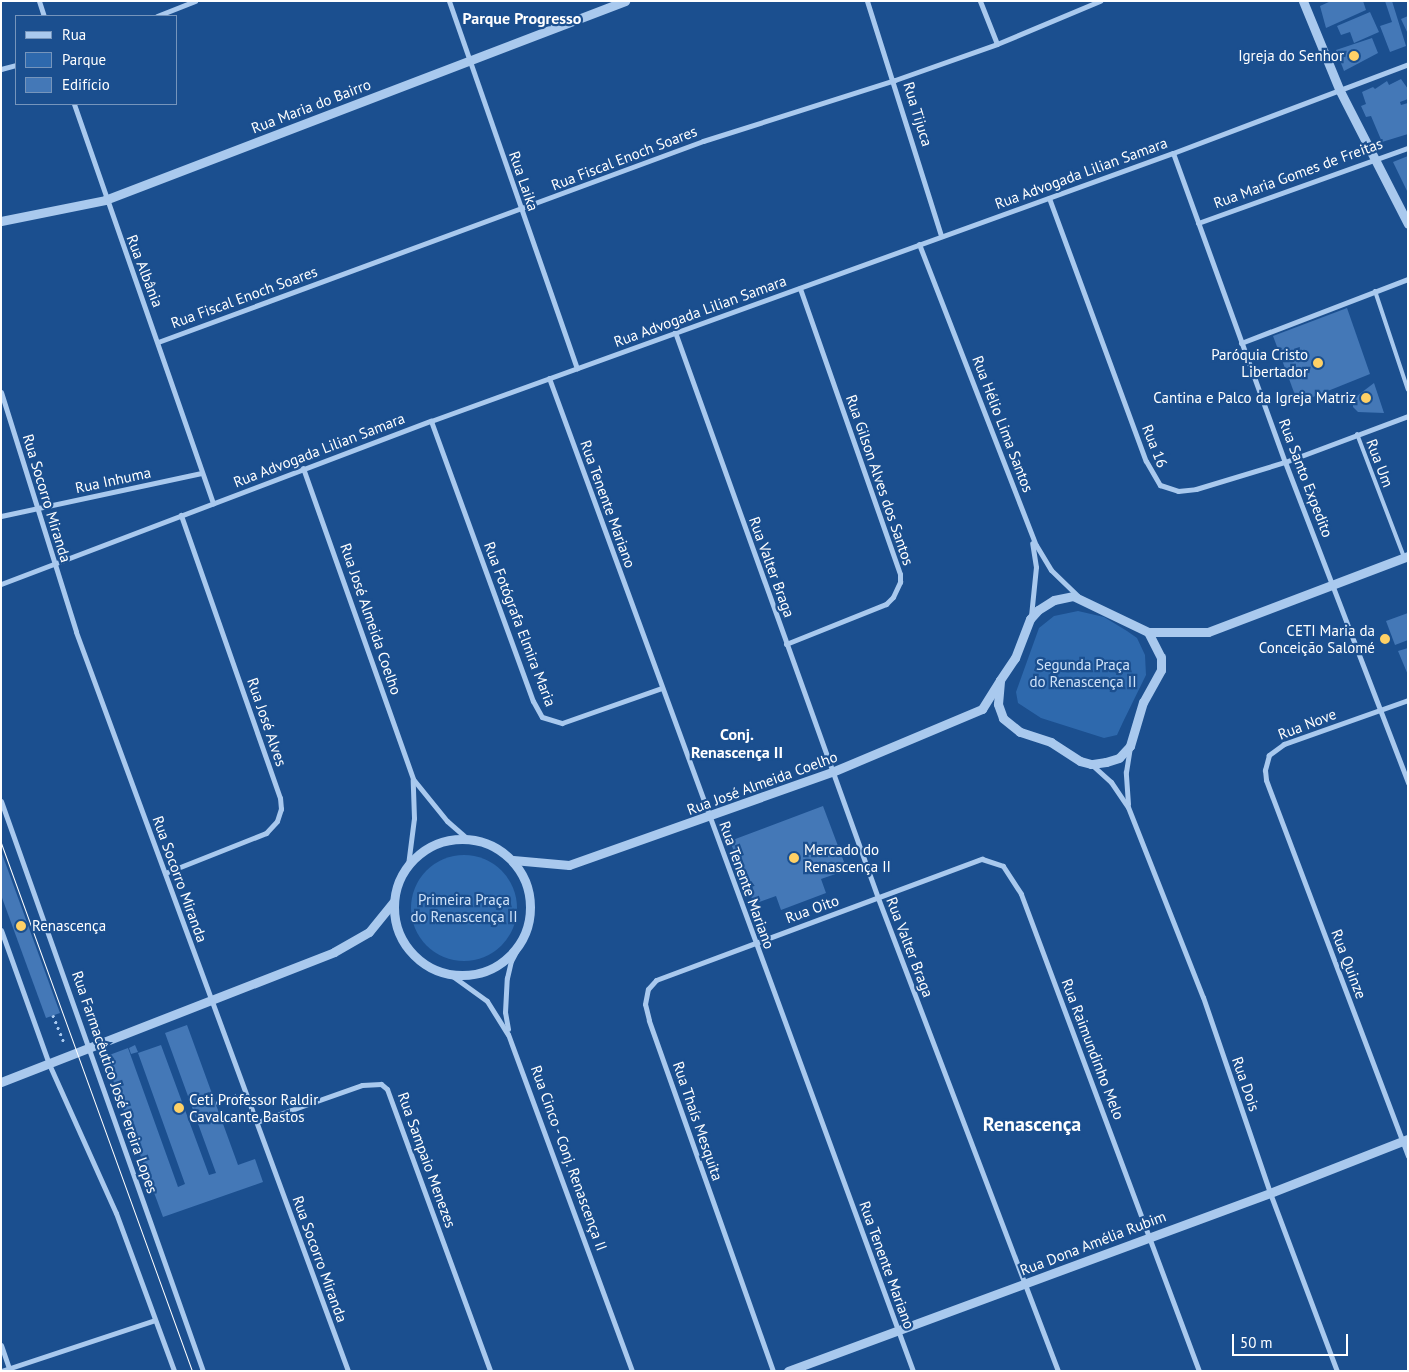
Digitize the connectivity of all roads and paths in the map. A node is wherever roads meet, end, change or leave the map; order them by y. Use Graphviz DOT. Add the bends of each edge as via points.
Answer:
graph roads {
  1 [pos="39,1"];
  2 [pos="195,1"];
  3 [pos="449,1"];
  4 [pos="625,1"];
  5 [pos="867,1"];
  6 [pos="980,1"];
  7 [pos="1100,1"];
  8 [pos="1303,1"];
  9 [pos="1088,4"];
  10 [pos="44,15"];
  11 [pos="160,15"];
  12 [pos="997,44"];
  13 [pos="470,60"];
  14 [pos="1408,64"];
  15 [pos="15,65"];
  16 [pos="1,69"];
  17 [pos="894,80"];
  18 [pos="1340,91"];
  19 [pos="74,105"];
  20 [pos="1408,148"];
  21 [pos="1173,153"];
  22 [pos="1373,159"];
  23 [pos="1049,198"];
  24 [pos="105,200"];
  25 [pos="521,210"];
  26 [pos="1,221"];
  27 [pos="1198,223"];
  28 [pos="1408,224"];
  29 [pos="941,236"];
  30 [pos="920,244"];
  31 [pos="1408,279"];
  32 [pos="800,288"];
  33 [pos="1375,291"];
  34 [pos="675,332"];
  35 [pos="158,342"];
  36 [pos="1241,343"];
  37 [pos="577,368"];
  38 [pos="549,378"];
  39 [pos="1408,390"];
  40 [pos="1,392"];
  41 [pos="1408,416"];
  42 [pos="431,421"];
  43 [pos="1357,434"];
  44 [pos="1285,462"];
  45 [pos="303,468"];
  46 [pos="202,473"];
  47 [pos="213,503"];
  48 [pos="38,509"];
  49 [pos="181,515"];
  50 [pos="1,516"];
  51 [pos="1026,521"];
  52 [pos="1406,556"];
  53 [pos="53,565"];
  54 [pos="1333,582"];
  55 [pos="1,584"];
  56 [pos="1084,600"];
  57 [pos="1030,619"];
  58 [pos="1148,632"];
  59 [pos="786,644"];
  60 [pos="1000,680"];
  61 [pos="662,688"];
  62 [pos="1408,700"];
  63 [pos="1380,710"];
  64 [pos="1130,746"];
  65 [pos="1091,764"];
  66 [pos="832,772"];
  67 [pos="413,779"];
  68 [pos="1266,780"];
  69 [pos="1408,783"];
  70 [pos="1,801"];
  71 [pos="1128,806"];
  72 [pos="708,816"];
  73 [pos="468,839"];
  74 [pos="513,860"];
  75 [pos="408,865"];
  76 [pos="165,872"];
  77 [pos="878,898"];
  78 [pos="393,902"];
  79 [pos="1,930"];
  80 [pos="523,938"];
  81 [pos="755,943"];
  82 [pos="451,975"];
  83 [pos="210,1001"];
  84 [pos="53,1015"];
  85 [pos="508,1034"];
  86 [pos="90,1048"];
  87 [pos="73,1055"];
  88 [pos="49,1064"];
  89 [pos="1,1082"];
  90 [pos="246,1092"];
  91 [pos="216,1103"];
  92 [pos="257,1122"];
  93 [pos="1405,1140"];
  94 [pos="1408,1156"];
  95 [pos="1270,1193"];
  96 [pos="1149,1236"];
  97 [pos="1026,1283"];
  98 [pos="155,1320"];
  99 [pos="898,1332"];
  100 [pos="1,1346"];
  101 [pos="10,1369"];
  102 [pos="1,1371"];
  103 [pos="174,1371"];
  104 [pos="203,1371"];
  105 [pos="348,1371"];
  106 [pos="490,1371"];
  107 [pos="632,1371"];
  108 [pos="773,1371"];
  109 [pos="788,1371"];
  110 [pos="913,1371"];
  111 [pos="1058,1371"];
  112 [pos="1199,1371"];
  113 [pos="1337,1371"];
  1 -- 10 [label="street"];
  2 -- 11 [label="street"];
  3 -- 13 [label="street, Rua Laika"];
  4 -- 13 [label="street, Rua Maria do Bairro"];
  5 -- 17 [label="street, Rua Tijuca"];
  6 -- 12 [label="street"];
  7 -- 9 [label="street, Rua Fiscal Enoch Soares"];
  8 -- 18 [label="street"];
  9 -- 12 [label="street, Rua Fiscal Enoch Soares"];
  12 -- 17 [label="street, Rua Fiscal Enoch Soares"];
  13 -- 24 [label="street, Rua Maria do Bairro"];
  13 -- 25 [label="street, Rua Laika"];
  14 -- 18 [label="street, Rua Advogada Lilian Samara"];
  15 -- 16 [label="street"];
  17 -- 25 [label="street, Rua Fiscal Enoch Soares" via="703,141"];
  17 -- 29 [label="street, Rua Tijuca"];
  18 -- 21 [label="street, Rua Advogada Lilian Samara"];
  18 -- 22 [label="street"];
  19 -- 24 [label="street, Rua Albânia"];
  20 -- 22 [label="street, Rua Maria Gomes de Freitas"];
  21 -- 23 [label="street, Rua Advogada Lilian Samara"];
  21 -- 27 [label="street, Rua Santo Expedito"];
  22 -- 27 [label="street, Rua Maria Gomes de Freitas"];
  22 -- 28 [label="street"];
  23 -- 29 [label="street, Rua Advogada Lilian Samara"];
  23 -- 44 [label="street, Rua 16" via="1146,461 1160,485 1171,491 1188,490"];
  24 -- 26 [label="street, Rua Maria do Bairro"];
  24 -- 35 [label="street, Rua Albânia"];
  25 -- 35 [label="street, Rua Fiscal Enoch Soares"];
  25 -- 37 [label="street, Rua Laika"];
  27 -- 36 [label="street, Rua Santo Expedito"];
  29 -- 30 [label="street, Rua Advogada Lilian Samara"];
  30 -- 32 [label="street, Rua Advogada Lilian Samara"];
  30 -- 51 [label="street, Rua Hélio Lima Santos"];
  31 -- 33 [label="street"];
  32 -- 34 [label="street, Rua Advogada Lilian Samara"];
  32 -- 59 [label="street, Rua Gilson Alves dos Santos" via="897,564 900,582 894,598 886,604"];
  33 -- 36 [label="street"];
  33 -- 39 [label="lane"];
  34 -- 37 [label="street, Rua Advogada Lilian Samara"];
  34 -- 59 [label="street, Rua Valter Braga"];
  35 -- 46 [label="street, Rua Albânia"];
  36 -- 44 [label="street, Rua Santo Expedito"];
  37 -- 38 [label="street, Rua Advogada Lilian Samara"];
  38 -- 42 [label="street, Rua Advogada Lilian Samara"];
  38 -- 61 [label="street, Rua Tenente Mariano"];
  40 -- 48 [label="street, Rua Socorro Miranda"];
  41 -- 43 [label="street, Rua 16"];
  42 -- 45 [label="street, Rua Advogada Lilian Samara"];
  42 -- 61 [label="street, Rua Fotógrafa Elmira Maria" via="533,701 542,717 557,723 572,720"];
  43 -- 44 [label="street, Rua 16"];
  43 -- 52 [label="lane, Rua Um"];
  44 -- 54 [label="street, Rua Santo Expedito"];
  45 -- 47 [label="street, Rua Advogada Lilian Samara"];
  45 -- 67 [label="street, Rua José Almeida Coelho"];
  46 -- 47 [label="street, Rua Albânia"];
  46 -- 48 [label="street, Rua Inhuma"];
  47 -- 49 [label="street, Rua Advogada Lilian Samara"];
  48 -- 50 [label="street, Rua Inhuma"];
  48 -- 53 [label="street, Rua Socorro Miranda"];
  49 -- 53 [label="street, Rua Advogada Lilian Samara"];
  49 -- 76 [label="street, Rua José Alves" via="280,798 280,809 277,821 266,833"];
  51 -- 56 [label="street, Rua Hélio Lima Santos" via="1051,570"];
  51 -- 57 [label="street" via="1036,567"];
  52 -- 54 [label="street"];
  53 -- 55 [label="street, Rua Advogada Lilian Samara"];
  53 -- 76 [label="street, Rua Socorro Miranda"];
  54 -- 58 [label="street" via="1208,632"];
  54 -- 63 [label="street, Rua Santo Expedito"];
  56 -- 57 [label="street" via="1073,596 1054,600"];
  56 -- 58 [label="street"];
  57 -- 60 [label="street" via="1017,653"];
  58 -- 64 [label="street" via="1160,657 1161,670 1143,702"];
  59 -- 66 [label="street, Rua Valter Braga"];
  60 -- 65 [label="street" via="998,704 1003,718 1020,732 1051,742 1080,761"];
  60 -- 66 [label="street, Rua José Almeida Coelho" via="982,709"];
  61 -- 72 [label="street, Rua Tenente Mariano"];
  62 -- 63 [label="street, Rua Nove"];
  63 -- 68 [label="street, Rua Nove" via="1278,748 1266,760"];
  63 -- 69 [label="street, Rua Santo Expedito"];
  64 -- 65 [label="street" via="1119,758"];
  64 -- 71 [label="street" via="1126,772"];
  65 -- 71 [label="street" via="1111,782"];
  66 -- 72 [label="street, Rua José Almeida Coelho"];
  66 -- 77 [label="street, Rua Valter Braga"];
  67 -- 73 [label="street" via="447,821"];
  67 -- 75 [label="street" via="414,818"];
  68 -- 93 [label="street, Rua Quinze"];
  70 -- 86 [label="street, Rua Farmacêutico José Pereira Lopes"];
  71 -- 95 [label="street, Rua Dois" via="1202,997"];
  72 -- 74 [label="street, Rua José Almeida Coelho" via="570,865"];
  72 -- 81 [label="street, Rua Tenente Mariano"];
  73 -- 74 [label="street" via="487,844"];
  73 -- 75 [label="street" via="438,843 424,850"];
  74 -- 80 [label="street" via="531,902"];
  75 -- 78 [label="street" via="398,880"];
  76 -- 83 [label="street, Rua Socorro Miranda"];
  77 -- 81 [label="street, Rua Oito"];
  77 -- 96 [label="street, Rua Raimundinho Melo" via="982,859 995,860 1009,871 1089,1069"];
  77 -- 97 [label="street, Rua Valter Braga"];
  78 -- 82 [label="street" via="396,928 404,945 417,959"];
  78 -- 83 [label="street" via="369,932 334,952"];
  79 -- 88 [label="street"];
  80 -- 82 [label="street" via="511,955 494,968 473,975"];
  80 -- 85 [label="street" via="511,961 507,978 505,1012"];
  81 -- 99 [label="street, Rua Tenente Mariano"];
  81 -- 108 [label="street, Rua Thaís Mesquita" via="656,980 648,989 645,1004"];
  82 -- 85 [label="street, Rua Cinco - Conj. Renascença II" via="487,1002"];
  83 -- 86 [label="street"];
  83 -- 90 [label="street, Rua Socorro Miranda"];
  84 -- 87 [label="path"];
  85 -- 107 [label="street, Rua Cinco - Conj. Renascença II"];
  86 -- 87 [label="street"];
  86 -- 104 [label="street, Rua Farmacêutico José Pereira Lopes"];
  87 -- 88 [label="street"];
  88 -- 89 [label="street"];
  88 -- 98 [label="street" via="116,1213"];
  90 -- 91 [label="path"];
  90 -- 92 [label="street, Rua Socorro Miranda"];
  92 -- 105 [label="street, Rua Socorro Miranda"];
  92 -- 106 [label="street, Rua Sampaio Menezes" via="362,1085 381,1084 387,1088"];
  93 -- 94 [label="street, Rua Quinze"];
  93 -- 95 [label="street, Rua Dona Amélia Rubim"];
  95 -- 96 [label="street, Rua Dona Amélia Rubim"];
  95 -- 113 [label="street, Rua Dois"];
  96 -- 97 [label="street, Rua Dona Amélia Rubim"];
  96 -- 112 [label="street, Rua Raimundinho Melo"];
  97 -- 99 [label="street, Rua Dona Amélia Rubim"];
  97 -- 111 [label="street, Rua Valter Braga"];
  98 -- 101 [label="street"];
  98 -- 103 [label="street"];
  99 -- 109 [label="street, Rua Dona Amélia Rubim"];
  99 -- 110 [label="street, Rua Tenente Mariano"];
  100 -- 101 [label="street"];
  101 -- 102 [label="street"];
}
